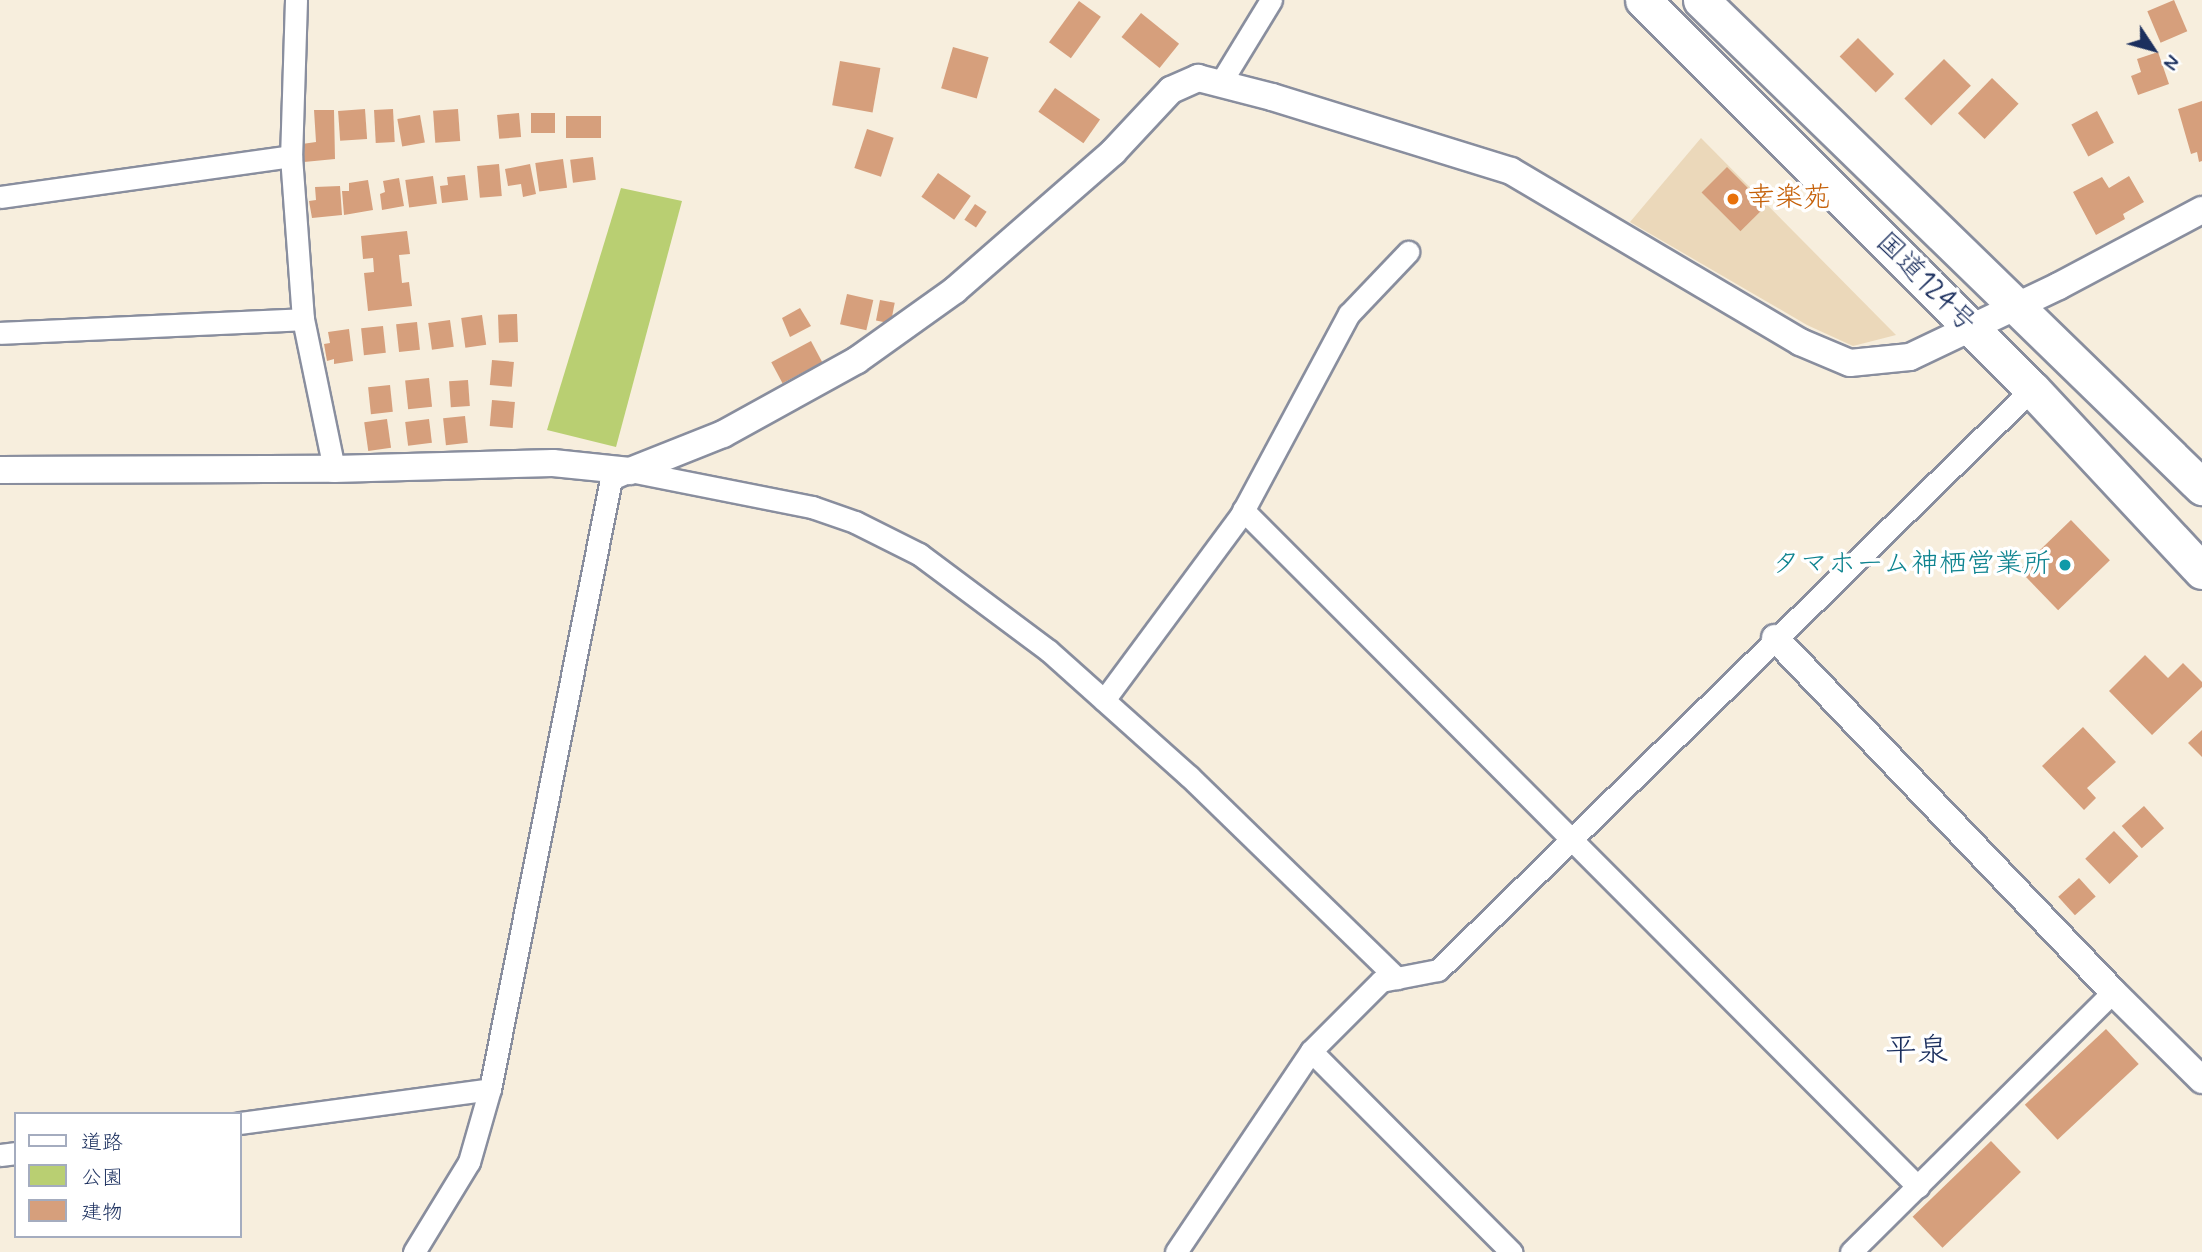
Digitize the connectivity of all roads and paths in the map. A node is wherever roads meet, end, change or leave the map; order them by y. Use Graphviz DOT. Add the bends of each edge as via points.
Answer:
graph roads {
  1 [pos="296,0"];
  2 [pos="1271,0"];
  3 [pos="1643,0"];
  4 [pos="1701,0"];
  5 [pos="1221,82"];
  6 [pos="291,156"];
  7 [pos="0,197"];
  8 [pos="2202,210"];
  9 [pos="1408,252"];
  10 [pos="2015,305"];
  11 [pos="303,319"];
  12 [pos="1970,328"];
  13 [pos="0,333"];
  14 [pos="2032,388"];
  15 [pos="334,469"];
  16 [pos="0,470"];
  17 [pos="630,471"];
  18 [pos="2202,487"];
  19 [pos="1243,510"];
  20 [pos="2202,570"];
  21 [pos="1775,638"];
  22 [pos="1104,700"];
  23 [pos="1572,838"];
  24 [pos="1397,978"];
  25 [pos="2112,992"];
  26 [pos="1311,1051"];
  27 [pos="2202,1080"];
  28 [pos="490,1089"];
  29 [pos="242,1123"];
  30 [pos="1918,1187"];
  31 [pos="414,1252"];
  32 [pos="1176,1252"];
  33 [pos="1511,1252"];
  34 [pos="1851,1252"];
  1 -- 6 [label="street"];
  2 -- 5 [label="street"];
  3 -- 12 [label="highway, 国道124号"];
  4 -- 10 [label="highway, 国道124号"];
  5 -- 12 [label="street" via="1511,171 1800,342 1850,363 1910,357"];
  5 -- 17 [label="street" via="1198,78 1171,90 1113,152 1032,226 955,290 857,360 723,434"];
  6 -- 7 [label="street"];
  6 -- 11 [label="street"];
  8 -- 10 [label="street"];
  9 -- 19 [label="street" via="1349,314"];
  10 -- 12 [label="street"];
  10 -- 18 [label="highway, 国道124号"];
  11 -- 13 [label="street"];
  11 -- 15 [label="street"];
  12 -- 14 [label="highway, 国道124号"];
  14 -- 20 [label="highway, 国道124号"];
  14 -- 21 [label="street"];
  15 -- 16 [label="street"];
  15 -- 17 [label="street" via="553,463"];
  17 -- 22 [label="street" via="812,507 855,522 919,554 1049,651"];
  17 -- 28 [label="street" via="611,479"];
  19 -- 22 [label="street"];
  19 -- 23 [label="street"];
  21 -- 23 [label="street"];
  21 -- 25 [label="street"];
  22 -- 24 [label="street"];
  23 -- 24 [label="street" via="1438,970"];
  23 -- 30 [label="street"];
  24 -- 26 [label="street" via="1381,981"];
  25 -- 27 [label="street"];
  25 -- 30 [label="street"];
  26 -- 32 [label="street"];
  26 -- 33 [label="street"];
  28 -- 29 [label="street"];
  28 -- 31 [label="street" via="469,1162"];
  30 -- 34 [label="street"];
}
